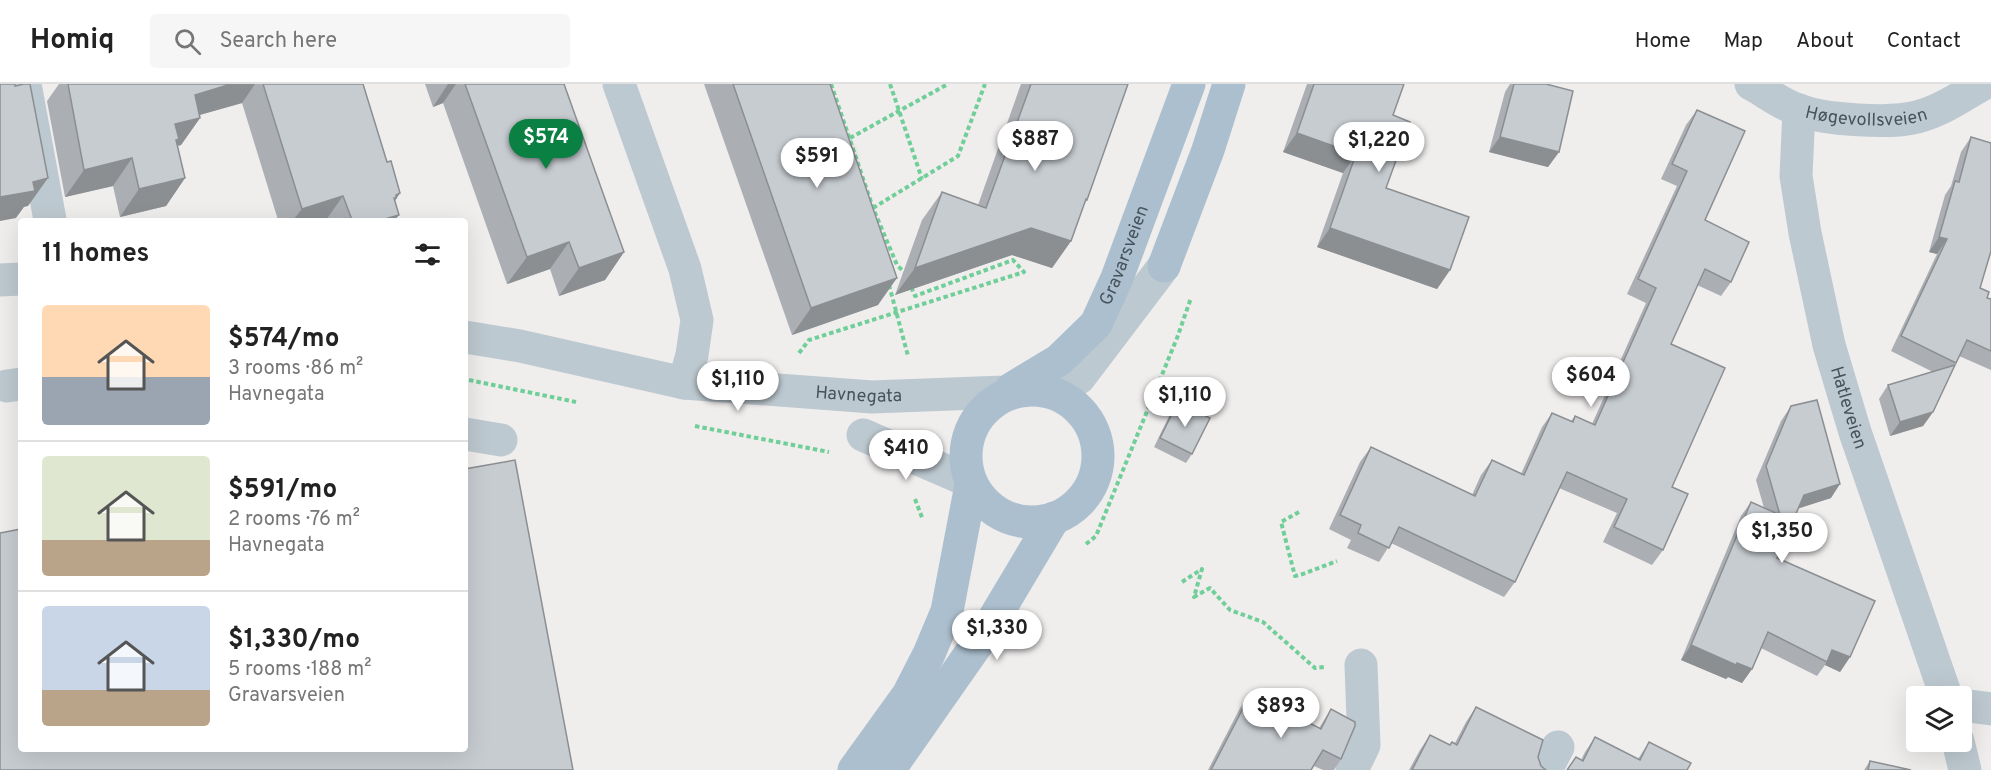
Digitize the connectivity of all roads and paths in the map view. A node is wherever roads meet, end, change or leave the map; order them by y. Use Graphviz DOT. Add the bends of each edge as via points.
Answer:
graph roads {
  1 [pos="25,84"];
  2 [pos="619,84"];
  3 [pos="831,84"];
  4 [pos="890,84"];
  5 [pos="948,84"];
  6 [pos="985,84"];
  7 [pos="1189,84"];
  8 [pos="1229,84"];
  9 [pos="1751,84"];
  10 [pos="1983,84"];
  11 [pos="1799,110"];
  12 [pos="900,112"];
  13 [pos="850,138"];
  14 [pos="922,179"];
  15 [pos="873,208"];
  16 [pos="50,218"];
  17 [pos="897,266"];
  18 [pos="1164,266"];
  19 [pos="893,276"];
  20 [pos="0,279"];
  21 [pos="18,279"];
  22 [pos="888,280"];
  23 [pos="1192,294"];
  24 [pos="895,312"];
  25 [pos="468,337"];
  26 [pos="795,357"];
  27 [pos="910,363"];
  28 [pos="468,380"];
  29 [pos="684,383"];
  30 [pos="1010,390"];
  31 [pos="581,403"];
  32 [pos="686,424"];
  33 [pos="468,434"];
  34 [pos="863,435"];
  35 [pos="501,440"];
  36 [pos="837,454"];
  37 [pos="970,483"];
  38 [pos="912,492"];
  39 [pos="1299,512"];
  40 [pos="1054,518"];
  41 [pos="923,531"];
  42 [pos="1082,549"];
  43 [pos="1337,561"];
  44 [pos="1182,582"];
  45 [pos="1361,665"];
  46 [pos="1943,686"];
  47 [pos="1972,706"];
  48 [pos="1991,709"];
  49 [pos="1961,752"];
  50 [pos="854,770"];
  51 [pos="889,770"];
  52 [pos="1352,770"];
  53 [pos="1965,770"];
  1 -- 16 [label="street"];
  2 -- 29 [label="street" via="685,269 697,320"];
  3 -- 13 [label="path"];
  4 -- 12 [label="path"];
  5 -- 12 [label="path"];
  6 -- 14 [label="path" via="958,156"];
  7 -- 30 [label="main road, Gravarsveien" via="1117,278 1095,324 1059,360"];
  8 -- 18 [label="main road"];
  9 -- 11 [label="street, Høgevollsveien"];
  10 -- 11 [label="street, Høgevollsveien" via="1952,103 1917,117 1872,120"];
  11 -- 46 [label="street, Hatleveien" via="1796,176 1829,345"];
  12 -- 13 [label="path"];
  12 -- 14 [label="path"];
  13 -- 15 [label="path"];
  14 -- 15 [label="path"];
  15 -- 17 [label="path"];
  17 -- 19 [label="path"];
  17 -- 24 [label="path" via="905,272 915,296 1013,260 1024,272"];
  18 -- 30 [label="street, Havnegata" via="1079,378"];
  20 -- 21 [label="street"];
  22 -- 24 [label="path"];
  23 -- 42 [label="path" via="1096,536"];
  24 -- 26 [label="path" via="809,340"];
  24 -- 27 [label="path"];
  25 -- 29 [label="street, Havnegata"];
  28 -- 31 [label="path"];
  29 -- 30 [label="street, Havnegata" via="872,397"];
  32 -- 36 [label="path"];
  33 -- 35 [label="street"];
  34 -- 37 [label="street"];
  37 -- 40 [label="main road" via="982,501 998,513 1035,522"];
  37 -- 40 [label="main road" via="964,461 973,420 987,404 1050,389 1068,397 1084,411 1099,448 1098,471 1089,491 1073,508"];
  37 -- 50 [label="main road" via="943,622 908,695"];
  38 -- 41 [label="path"];
  39 -- 43 [label="path" via="1281,522 1294,576"];
  40 -- 51 [label="main road" via="990,627"];
  44 -- 45 [label="path" via="1202,569 1194,597 1210,588 1230,610 1263,622 1315,668"];
  45 -- 52 [label="street" via="1364,745"];
  47 -- 48 [label="street"];
  49 -- 53 [label="street"];
}
